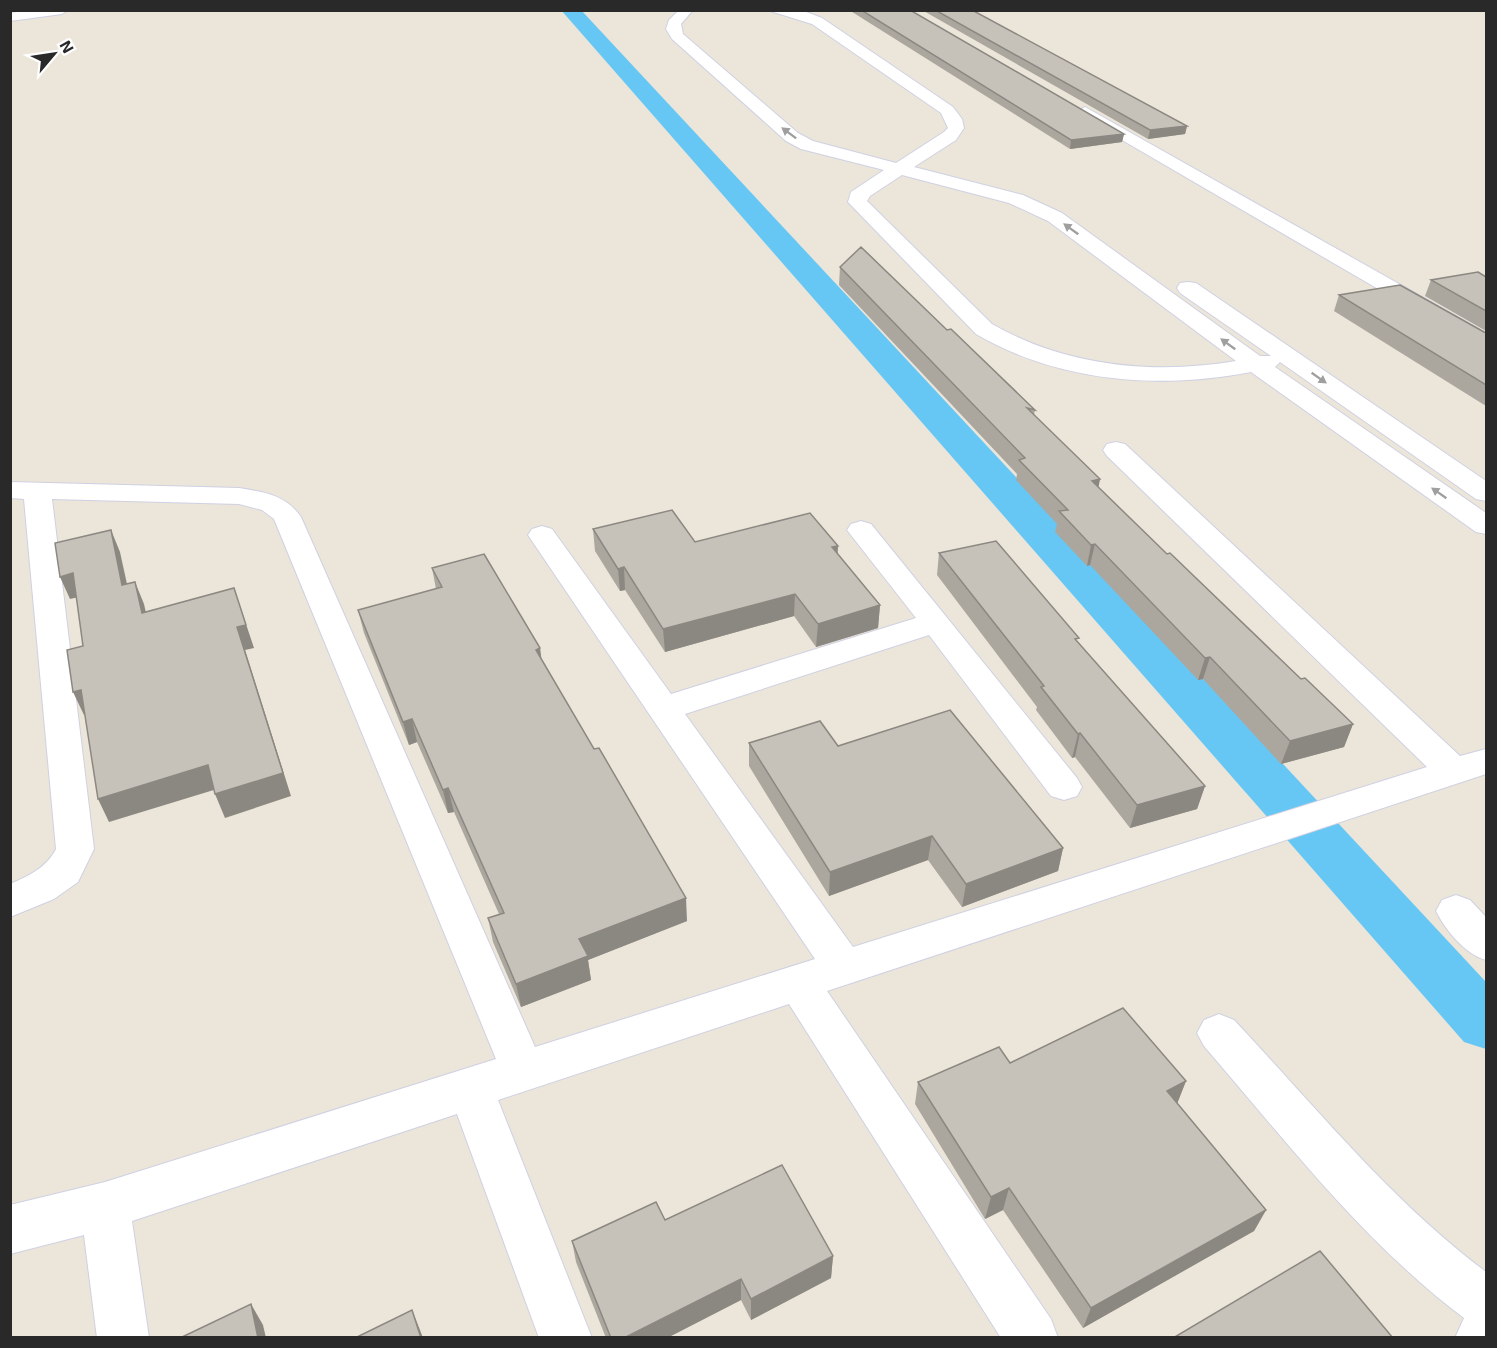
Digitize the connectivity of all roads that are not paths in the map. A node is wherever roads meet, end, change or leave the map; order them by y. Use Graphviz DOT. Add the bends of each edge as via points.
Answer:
graph roads {
  1 [pos="62,10"];
  2 [pos="687,10"];
  3 [pos="708,10"];
  4 [pos="773,10"];
  5 [pos="10,17"];
  6 [pos="1069,103"];
  7 [pos="906,165"];
  8 [pos="1145,259"];
  9 [pos="1174,279"];
  10 [pos="1486,342"];
  11 [pos="1291,358"];
  12 [pos="1255,364"];
  13 [pos="1116,450"];
  14 [pos="24,491"];
  15 [pos="1486,494"];
  16 [pos="1486,526"];
  17 [pos="861,530"];
  18 [pos="542,535"];
  19 [pos="936,622"];
  20 [pos="665,708"];
  21 [pos="1486,761"];
  22 [pos="1453,771"];
  23 [pos="1064,787"];
  24 [pos="10,901"];
  25 [pos="1456,911"];
  26 [pos="1486,943"];
  27 [pos="844,968"];
  28 [pos="798,983"];
  29 [pos="1219,1033"];
  30 [pos="523,1071"];
  31 [pos="470,1088"];
  32 [pos="105,1206"];
  33 [pos="10,1230"];
  34 [pos="1486,1303"];
  35 [pos="1486,1334"];
  36 [pos="123,1338"];
  37 [pos="566,1338"];
  38 [pos="1032,1338"];
  39 [pos="1482,1338"];
  1 -- 5 [label="street"];
  7 -- 2 [label="street, one-way" via="828,152 792,137 677,36 674,23"];
  3 -- 7 [label="street" via="696,23 697,33 815,133"];
  4 -- 7 [label="street" via="817,21 947,110 956,128"];
  6 -- 10 [label="street"];
  7 -- 8 [label="street" via="1045,195"];
  12 -- 7 [label="street, one-way" via="1055,217 1016,199"];
  7 -- 12 [label="street" via="858,196 857,202 984,329 1002,341 1067,362 1118,370 1207,372"];
  9 -- 11 [label="street"];
  11 -- 12 [label="street"];
  11 -- 15 [label="street, one-way"];
  16 -- 12 [label="street, one-way"];
  13 -- 22 [label="street"];
  14 -- 24 [label="street" via="75,849 64,870 40,888"];
  14 -- 30 [label="street" via="240,496 281,508"];
  17 -- 19 [label="street"];
  18 -- 20 [label="street"];
  19 -- 20 [label="street"];
  19 -- 23 [label="street"];
  20 -- 27 [label="street"];
  21 -- 22 [label="street"];
  22 -- 27 [label="street"];
  25 -- 26 [label="street"];
  27 -- 28 [label="street"];
  28 -- 30 [label="street"];
  28 -- 38 [label="street"];
  29 -- 34 [label="street" via="1380,1213 1446,1273"];
  30 -- 31 [label="street"];
  31 -- 32 [label="street"];
  31 -- 37 [label="street"];
  32 -- 33 [label="street"];
  32 -- 36 [label="street"];
  35 -- 39 [label="street"];
}
